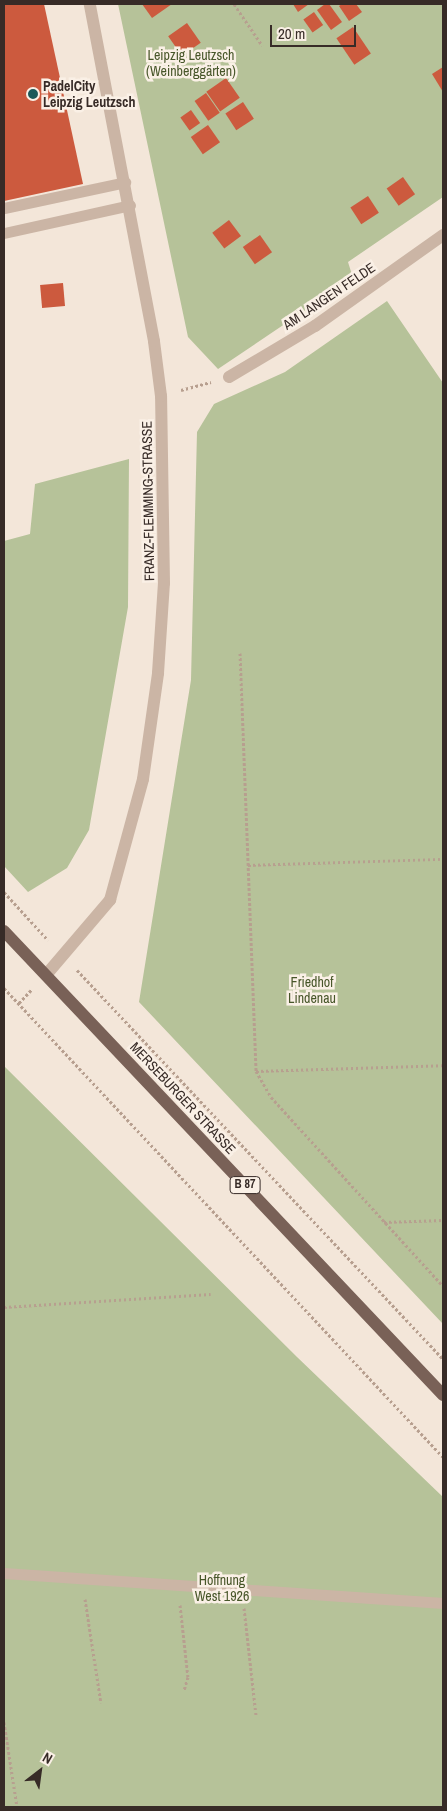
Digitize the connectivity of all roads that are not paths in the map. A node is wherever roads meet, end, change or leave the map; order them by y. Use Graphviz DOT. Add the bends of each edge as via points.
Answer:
graph roads {
  1 [pos="90,4"];
  2 [pos="125,182"];
  3 [pos="130,206"];
  4 [pos="4,208"];
  5 [pos="4,233"];
  6 [pos="443,235"];
  7 [pos="229,377"];
  8 [pos="4,931"];
  9 [pos="46,975"];
  10 [pos="443,1396"];
  11 [pos="4,1573"];
  12 [pos="443,1603"];
  1 -- 2 [label="street, FRANZ-FLEMMING-STRASSE"];
  2 -- 3 [label="street, FRANZ-FLEMMING-STRASSE"];
  2 -- 4 [label="lane"];
  3 -- 5 [label="lane"];
  3 -- 9 [label="street, FRANZ-FLEMMING-STRASSE" via="161,396 164,584 158,673 143,779 110,900"];
  6 -- 7 [label="street, AM LANGEN FELDE" via="315,326"];
  8 -- 9 [label="main road, MERSEBURGER STRASSE / B 87"];
  9 -- 10 [label="main road, MERSEBURGER STRASSE / B 87"];
  11 -- 12 [label="lane"];
}
